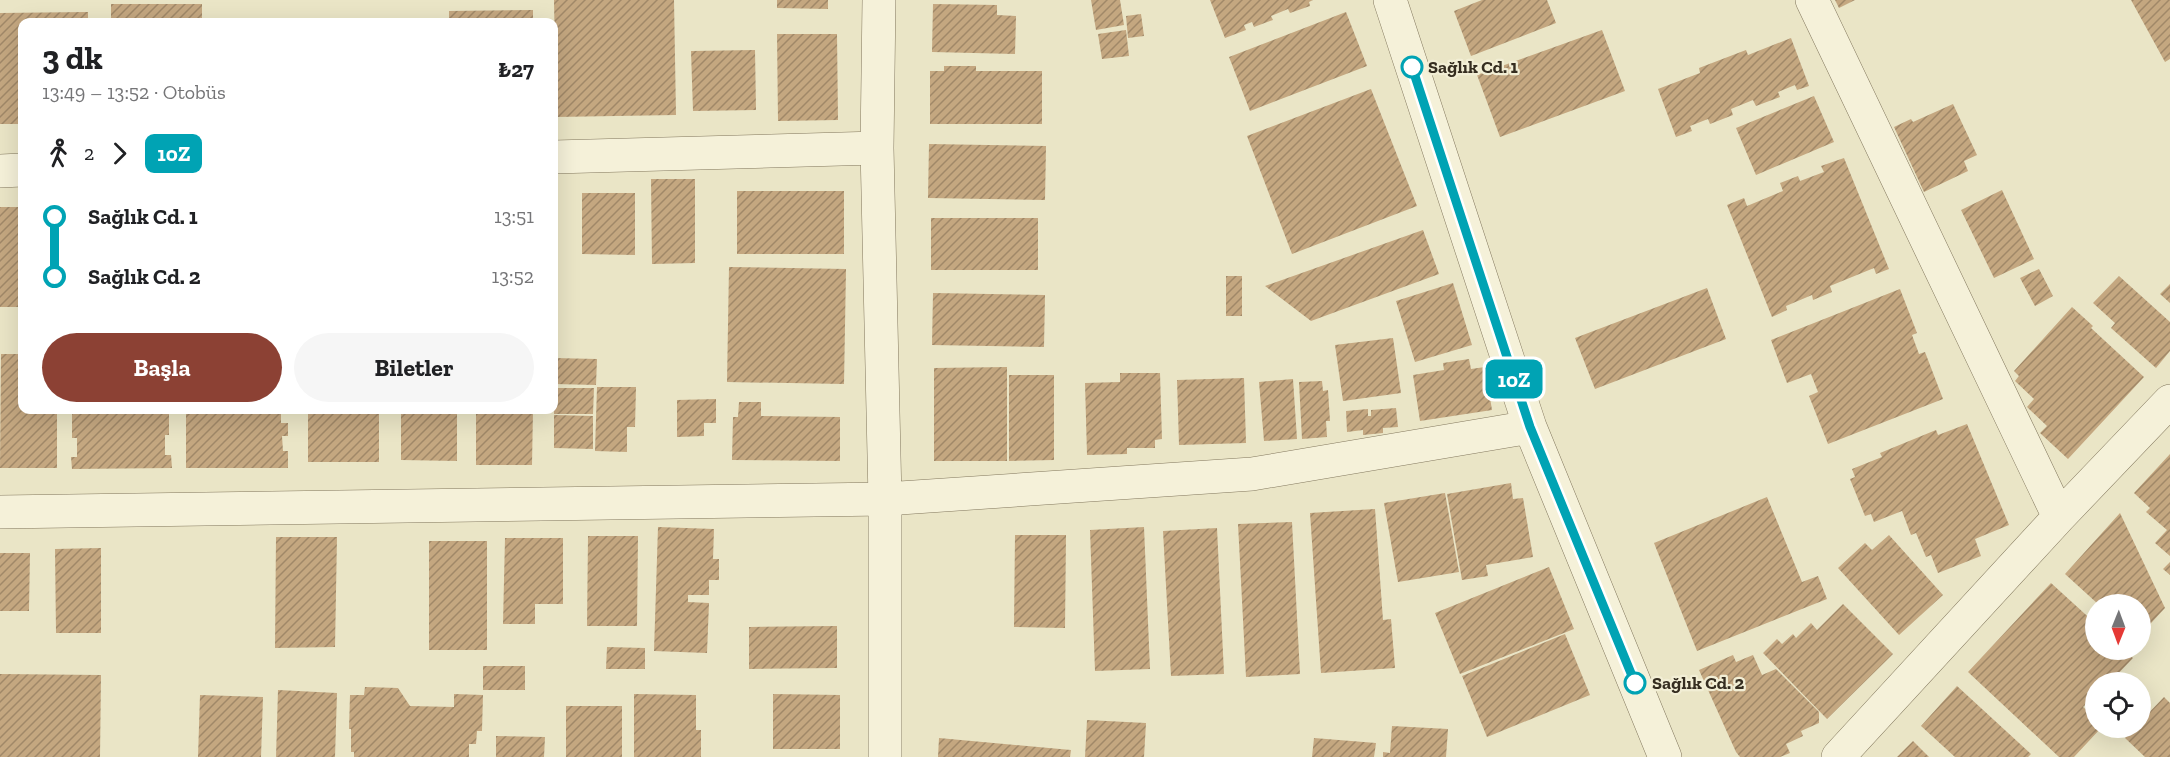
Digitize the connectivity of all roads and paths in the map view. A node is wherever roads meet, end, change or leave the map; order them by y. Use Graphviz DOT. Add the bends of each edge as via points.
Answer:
graph roads {
  1 [pos="879,0"];
  2 [pos="1390,0"];
  3 [pos="1812,0"];
  4 [pos="877,148"];
  5 [pos="558,157"];
  6 [pos="18,170"];
  7 [pos="0,171"];
  8 [pos="2170,401"];
  9 [pos="1530,427"];
  10 [pos="885,499"];
  11 [pos="0,512"];
  12 [pos="2060,517"];
  13 [pos="885,757"];
  14 [pos="1665,757"];
  15 [pos="1838,757"];
  1 -- 4 [label="street"];
  2 -- 9 [label="street"];
  3 -- 12 [label="street"];
  4 -- 5 [label="street"];
  4 -- 10 [label="street"];
  6 -- 7 [label="street"];
  8 -- 12 [label="street"];
  9 -- 10 [label="street" via="1252,474"];
  9 -- 14 [label="street"];
  10 -- 11 [label="street"];
  10 -- 13 [label="street"];
  12 -- 15 [label="street"];
}
